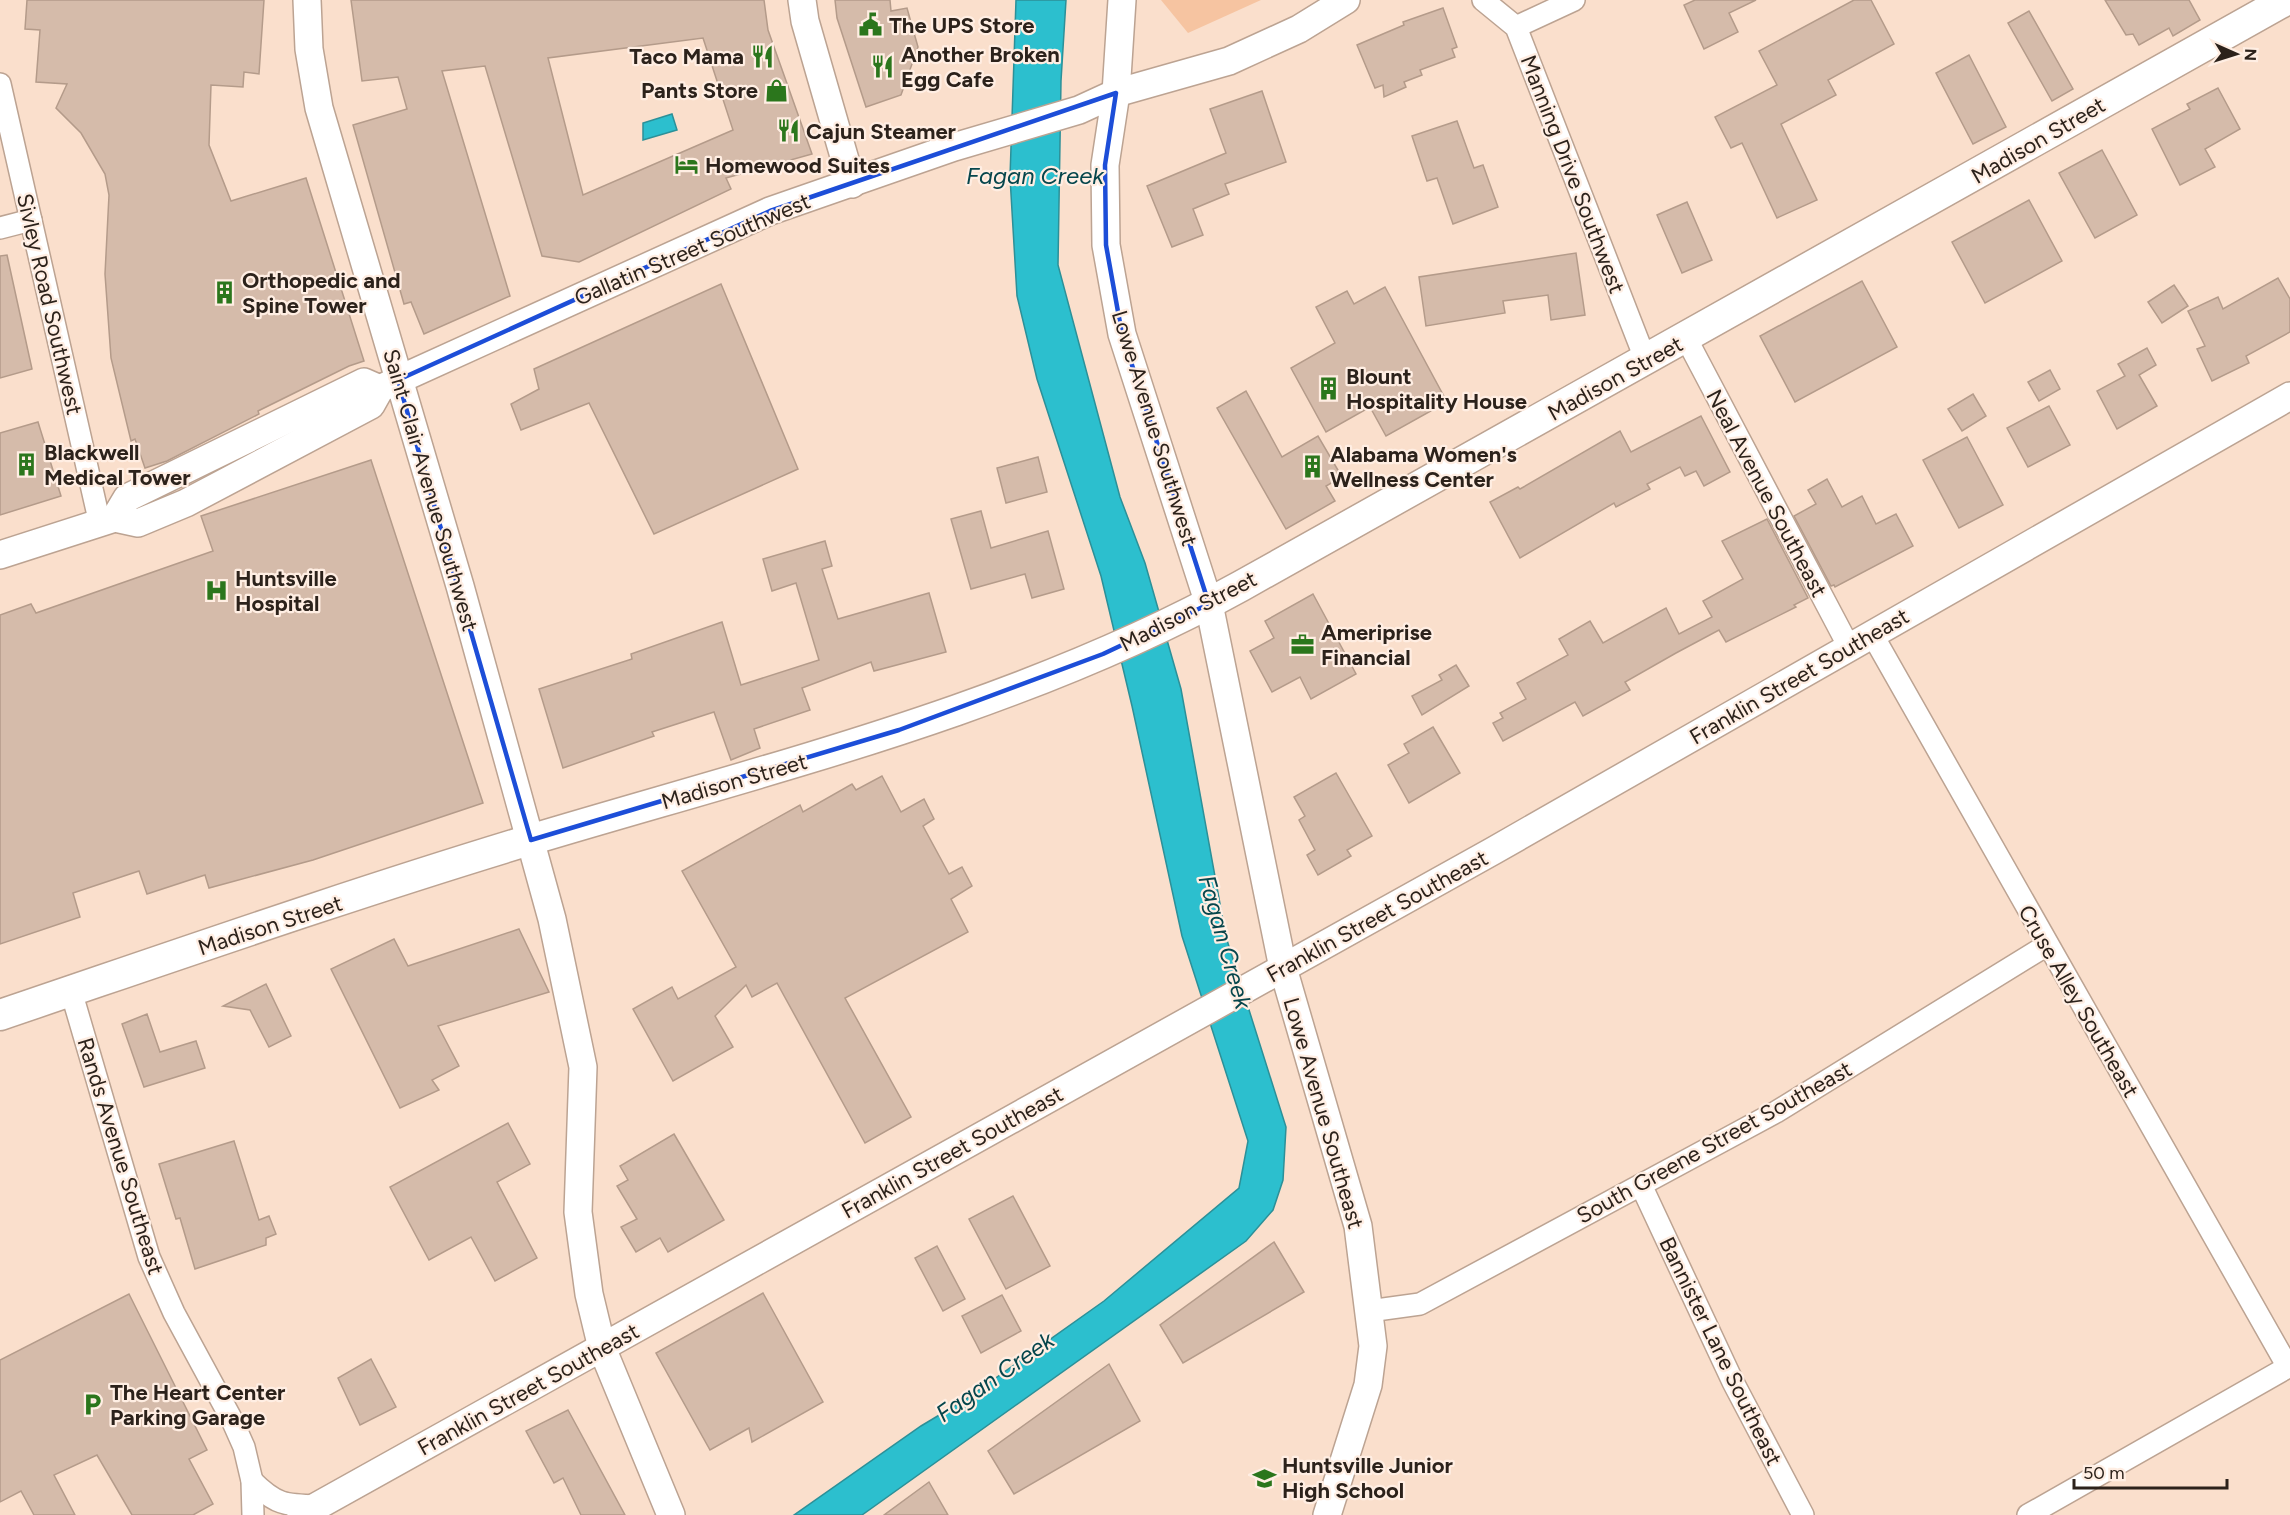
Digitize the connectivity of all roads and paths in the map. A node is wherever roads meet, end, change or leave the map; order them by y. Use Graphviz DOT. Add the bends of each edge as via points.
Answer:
graph roads {
  1 [pos="307,0"];
  2 [pos="802,0"];
  3 [pos="1122,0"];
  4 [pos="1346,0"];
  5 [pos="1483,0"];
  6 [pos="1574,0"];
  7 [pos="2286,0"];
  8 [pos="1516,27"];
  9 [pos="0,84"];
  10 [pos="1116,93"];
  11 [pos="852,184"];
  12 [pos="31,220"];
  13 [pos="0,228"];
  14 [pos="1686,339"];
  15 [pos="1646,361"];
  16 [pos="389,385"];
  17 [pos="2290,396"];
  18 [pos="279,425"];
  19 [pos="253,467"];
  20 [pos="107,521"];
  21 [pos="0,555"];
  22 [pos="1209,604"];
  23 [pos="1872,634"];
  24 [pos="1849,647"];
  25 [pos="531,840"];
  26 [pos="2047,945"];
  27 [pos="1283,968"];
  28 [pos="71,991"];
  29 [pos="0,1015"];
  30 [pos="1641,1185"];
  31 [pos="1369,1311"];
  32 [pos="602,1348"];
  33 [pos="2289,1367"];
  34 [pos="252,1481"];
  35 [pos="310,1510"];
  36 [pos="253,1515"];
  37 [pos="671,1515"];
  38 [pos="1328,1515"];
  39 [pos="1803,1515"];
  40 [pos="2028,1515"];
  1 -- 16 [label="street, Saint Clair Avenue Southwest" via="309,49 319,108"];
  2 -- 11 [label="street"];
  3 -- 10 [label="street, Lowe Avenue Southwest"];
  4 -- 10 [label="street, Gallatin Street Southwest" via="1299,29 1229,61"];
  5 -- 8 [label="street, Manning Drive Southwest"];
  6 -- 8 [label="street"];
  7 -- 14 [label="main road, Madison Street"];
  8 -- 15 [label="street, Manning Drive Southwest"];
  9 -- 12 [label="street, Sivley Road Southwest"];
  10 -- 11 [label="street, Gallatin Street Southwest" via="1078,110 1006,130"];
  10 -- 22 [label="street, Lowe Avenue Southwest" via="1105,165 1106,244 1120,324"];
  11 -- 16 [label="street, Gallatin Street Southwest" via="770,211"];
  12 -- 13 [label="street"];
  12 -- 20 [label="street, Sivley Road Southwest"];
  14 -- 15 [label="main road, Madison Street"];
  14 -- 24 [label="street, Neal Avenue Southeast"];
  15 -- 22 [label="main road, Madison Street"];
  16 -- 18 [label="street, Gallatin Street Southwest" via="364,382"];
  16 -- 19 [label="street, Gallatin Street Southwest" via="371,405"];
  16 -- 25 [label="street, Saint Clair Avenue Southwest" via="460,586"];
  17 -- 23 [label="street, Franklin Street Southeast"];
  18 -- 19 [label="street" via="278,438 256,452"];
  18 -- 20 [label="street, Gallatin Street Southwest" via="128,498"];
  19 -- 20 [label="street, Gallatin Street Southwest" via="186,503 138,523"];
  20 -- 21 [label="street, Gallatin Street Southwest"];
  22 -- 25 [label="main road, Madison Street" via="1103,654 888,734"];
  22 -- 27 [label="street, Lowe Avenue Southeast"];
  23 -- 24 [label="street, Franklin Street Southeast"];
  23 -- 26 [label="street, Cruse Alley Southeast"];
  24 -- 27 [label="street, Franklin Street Southeast"];
  25 -- 28 [label="main road, Madison Street"];
  25 -- 32 [label="street, Saint Clair Avenue Southwest" via="583,1066 578,1212 589,1294"];
  26 -- 30 [label="street, South Greene Street Southeast" via="1776,1112"];
  26 -- 33 [label="street, Cruse Alley Southeast"];
  27 -- 31 [label="street, Lowe Avenue Southeast" via="1358,1226"];
  27 -- 32 [label="street, Franklin Street Southeast"];
  28 -- 29 [label="main road, Madison Street"];
  28 -- 34 [label="street, Rands Avenue Southeast" via="149,1257 174,1313 232,1420"];
  30 -- 31 [label="street, South Greene Street Southeast" via="1420,1304"];
  30 -- 39 [label="street, Bannister Lane Southeast" via="1733,1382"];
  31 -- 38 [label="street, Lowe Avenue Southeast" via="1373,1346 1368,1385"];
  32 -- 35 [label="street, Franklin Street Southeast"];
  32 -- 37 [label="street, Saint Clair Avenue Southwest"];
  33 -- 40 [label="street"];
  34 -- 35 [label="street" via="282,1504"];
  34 -- 36 [label="street, Rands Avenue Southeast"];
}
